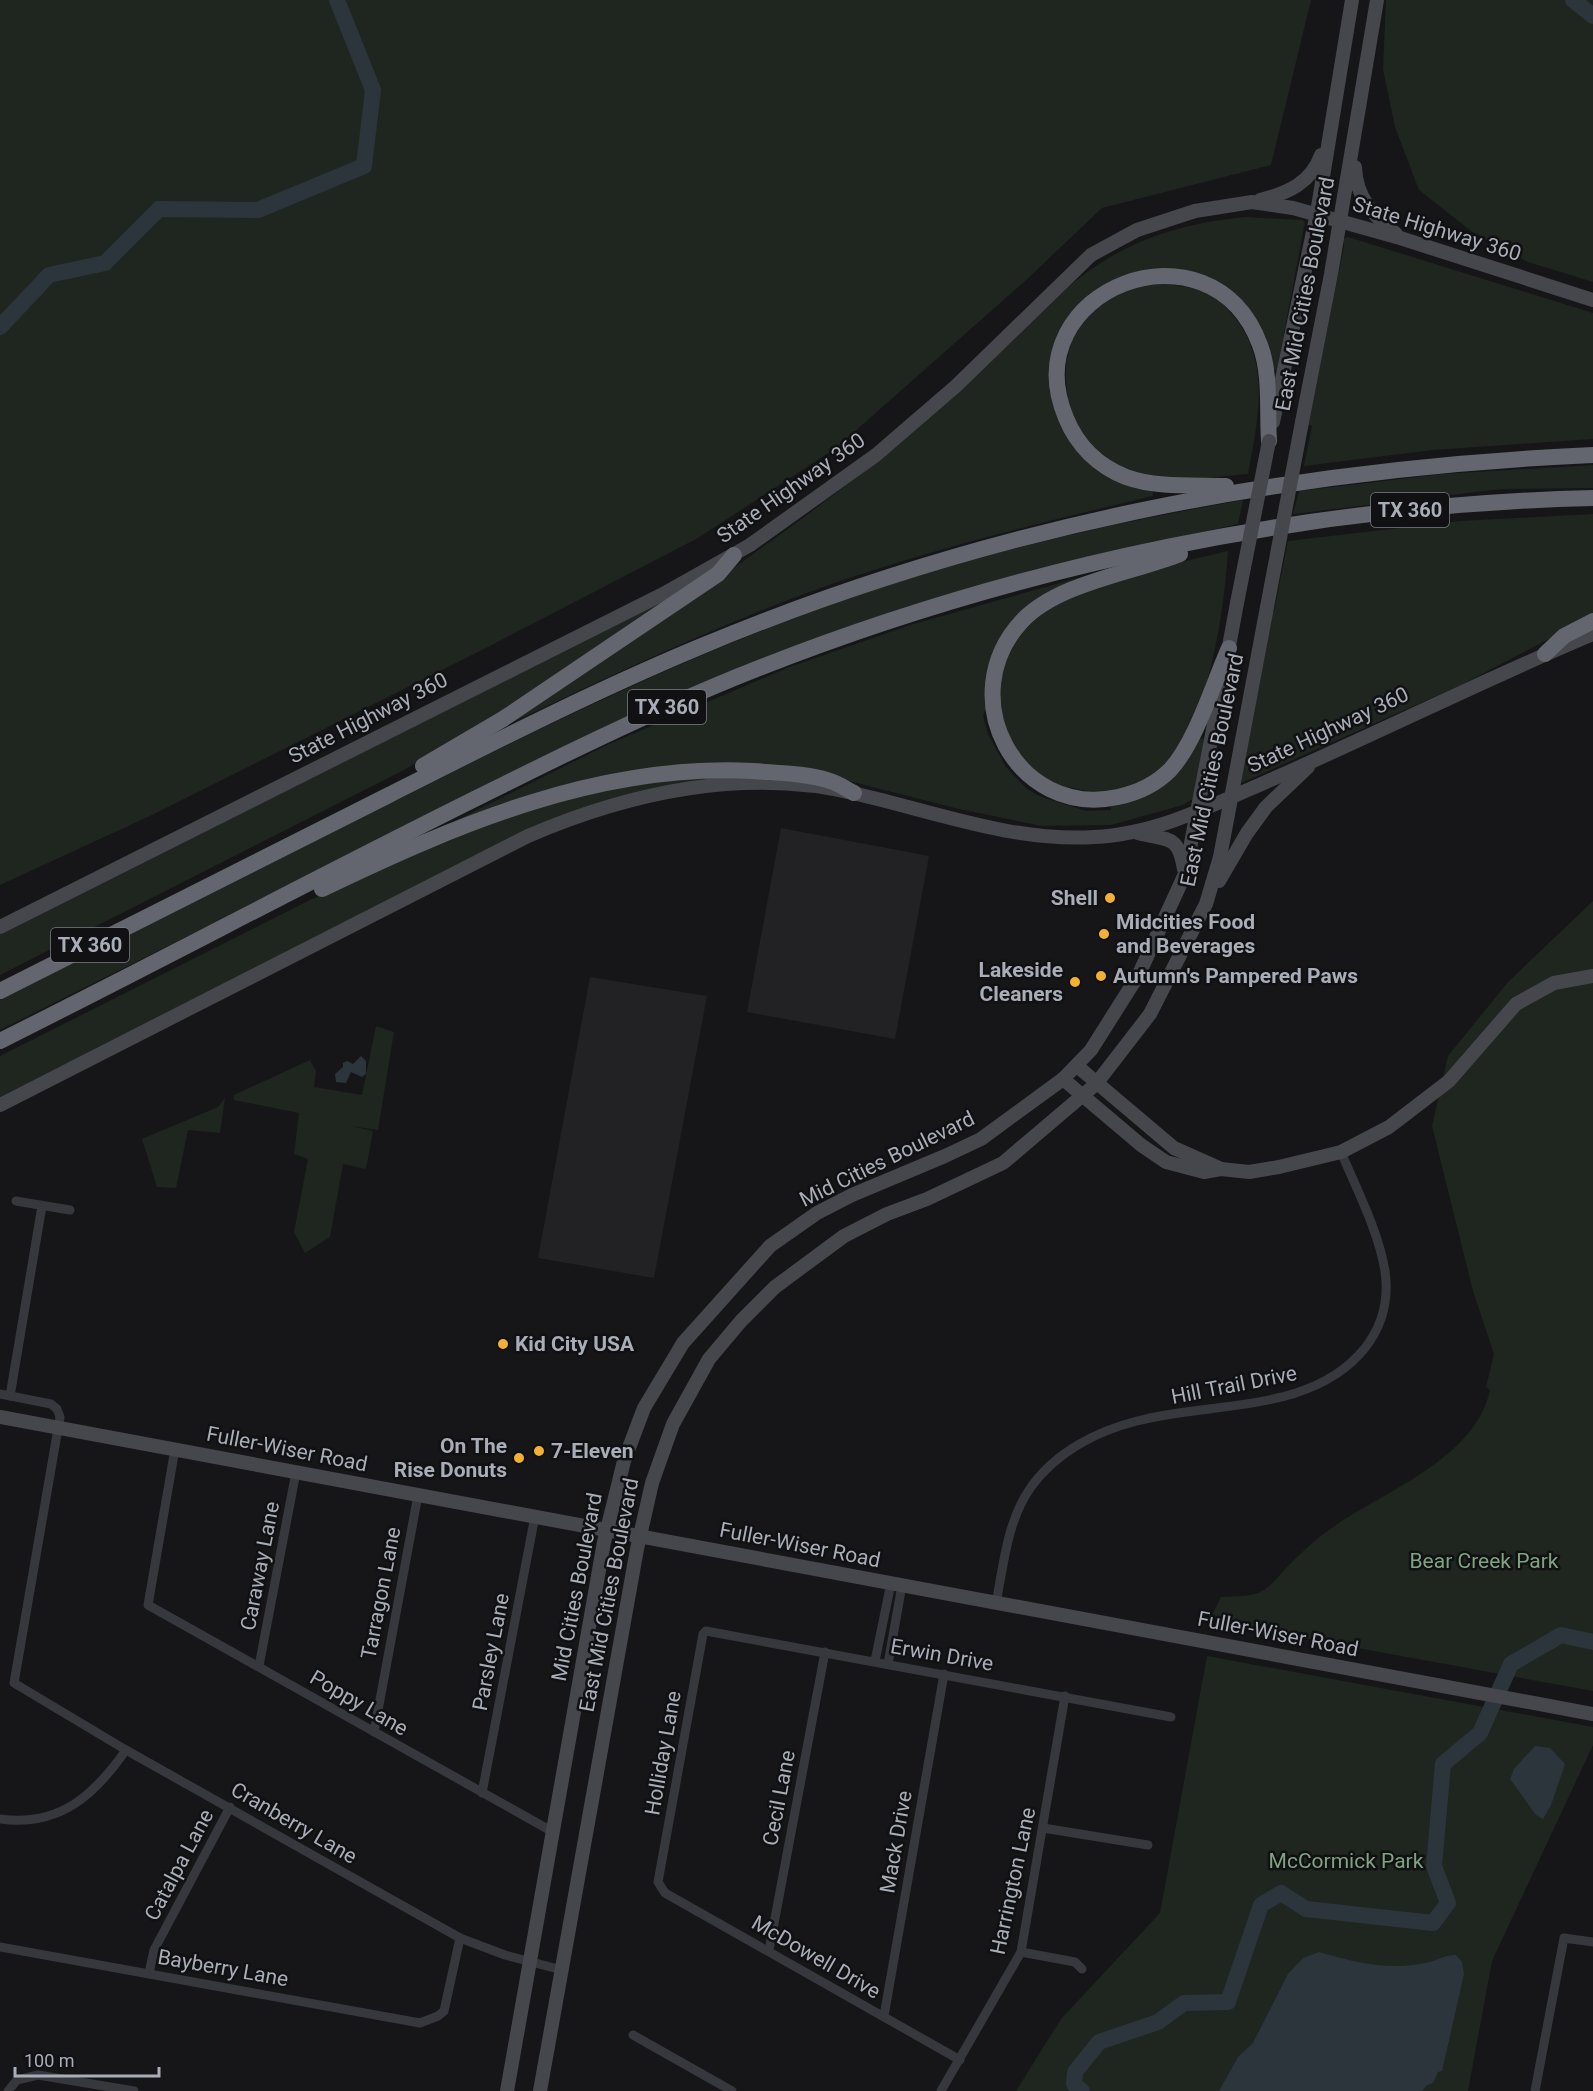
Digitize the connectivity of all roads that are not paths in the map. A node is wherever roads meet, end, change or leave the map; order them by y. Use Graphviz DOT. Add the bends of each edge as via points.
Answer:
graph roads {
  1 [pos="1352,0"];
  2 [pos="1377,0"];
  3 [pos="1335,101"];
  4 [pos="1354,146"];
  5 [pos="1252,202"];
  6 [pos="1317,213"];
  7 [pos="1341,221"];
  8 [pos="1400,238"];
  9 [pos="1593,300"];
  10 [pos="1269,441"];
  11 [pos="1593,455"];
  12 [pos="1251,488"];
  13 [pos="1593,498"];
  14 [pos="1228,536"];
  15 [pos="734,555"];
  16 [pos="1593,621"];
  17 [pos="1593,634"];
  18 [pos="1229,648"];
  19 [pos="1545,654"];
  20 [pos="1315,760"];
  21 [pos="854,793"];
  22 [pos="1232,797"];
  23 [pos="1199,810"];
  24 [pos="1138,833"];
  25 [pos="1185,874"];
  26 [pos="179,900"];
  27 [pos="1206,904"];
  28 [pos="0,927"];
  29 [pos="142,970"];
  30 [pos="1593,976"];
  31 [pos="0,991"];
  32 [pos="1102,1032"];
  33 [pos="0,1041"];
  34 [pos="1077,1066"];
  35 [pos="1063,1079"];
  36 [pos="1096,1084"];
  37 [pos="1083,1098"];
  38 [pos="0,1105"];
  39 [pos="1341,1152"];
  40 [pos="1221,1169"];
  41 [pos="16,1201"];
  42 [pos="42,1206"];
  43 [pos="70,1210"];
  44 [pos="0,1394"];
  45 [pos="10,1396"];
  46 [pos="0,1417"];
  47 [pos="59,1427"];
  48 [pos="175,1449"];
  49 [pos="296,1472"];
  50 [pos="418,1495"];
  51 [pos="535,1516"];
  52 [pos="607,1530"];
  53 [pos="639,1536"];
  54 [pos="897,1584"];
  55 [pos="996,1603"];
  56 [pos="706,1631"];
  57 [pos="825,1652"];
  58 [pos="875,1661"];
  59 [pos="888,1664"];
  60 [pos="260,1666"];
  61 [pos="944,1674"];
  62 [pos="1065,1696"];
  63 [pos="1593,1714"];
  64 [pos="1171,1717"];
  65 [pos="374,1732"];
  66 [pos="126,1750"];
  67 [pos="482,1793"];
  68 [pos="230,1807"];
  69 [pos="0,1819"];
  70 [pos="1043,1828"];
  71 [pos="553,1832"];
  72 [pos="1148,1845"];
  73 [pos="657,1882"];
  74 [pos="460,1938"];
  75 [pos="1593,1942"];
  76 [pos="0,1947"];
  77 [pos="769,1950"];
  78 [pos="1021,1952"];
  79 [pos="529,1961"];
  80 [pos="1082,1969"];
  81 [pos="562,1970"];
  82 [pos="149,1973"];
  83 [pos="884,2016"];
  84 [pos="633,2035"];
  85 [pos="960,2060"];
  86 [pos="8,2091"];
  87 [pos="131,2091"];
  88 [pos="507,2091"];
  89 [pos="540,2091"];
  90 [pos="732,2091"];
  91 [pos="941,2091"];
  92 [pos="1535,2091"];
  1 -- 3 [label="main road, East Mid Cities Boulevard"];
  2 -- 4 [label="main road, East Mid Cities Boulevard"];
  3 -- 5 [label="main road" via="1313,173 1283,194"];
  3 -- 6 [label="main road, East Mid Cities Boulevard"];
  4 -- 7 [label="main road, East Mid Cities Boulevard"];
  4 -- 8 [label="main road" via="1360,194 1375,217"];
  5 -- 6 [label="main road, State Highway 360"];
  5 -- 15 [label="main road, State Highway 360" via="1185,214 1137,230 1091,255 956,386 876,455"];
  6 -- 7 [label="main road, State Highway 360"];
  6 -- 10 [label="main road, East Mid Cities Boulevard"];
  7 -- 8 [label="main road, State Highway 360"];
  7 -- 22 [label="main road, East Mid Cities Boulevard, bridge"];
  8 -- 9 [label="main road, State Highway 360"];
  10 -- 12 [label="highway" via="1261,347 1243,314 1213,289 1170,275 1145,276 1122,283 1092,302 1070,329 1060,353 1060,405 1085,450 1126,477"];
  10 -- 18 [label="main road, East Mid Cities Boulevard, bridge"];
  11 -- 12 [label="highway, TX 360" via="1452,464"];
  12 -- 26 [label="highway, TX 360" via="1099,519 964,554 763,622 572,704"];
  13 -- 14 [label="highway, TX 360" via="1435,507"];
  14 -- 18 [label="highway" via="1062,595 1023,620 999,657 993,678 995,722 1016,763 1057,793 1108,799 1130,794 1151,785 1183,753"];
  14 -- 29 [label="highway, TX 360" via="1019,582 887,622 758,668 567,753"];
  15 -- 26 [label="highway" via="718,574 503,720 431,762 200,882"];
  15 -- 28 [label="main road, State Highway 360"];
  16 -- 19 [label="highway" via="1564,636"];
  17 -- 19 [label="main road, State Highway 360"];
  18 -- 23 [label="main road, East Mid Cities Boulevard"];
  19 -- 20 [label="main road, State Highway 360"];
  20 -- 22 [label="main road, State Highway 360"];
  20 -- 27 [label="main road" via="1266,807"];
  21 -- 24 [label="main road, State Highway 360" via="1032,836"];
  21 -- 29 [label="highway" via="829,780 767,772 700,770 556,794 393,856 164,966"];
  21 -- 38 [label="main road, State Highway 360" via="793,785 722,785 655,793 587,812 528,836"];
  22 -- 23 [label="main road, State Highway 360"];
  22 -- 27 [label="main road, East Mid Cities Boulevard"];
  23 -- 24 [label="main road, State Highway 360"];
  23 -- 25 [label="main road, East Mid Cities Boulevard"];
  24 -- 25 [label="main road" via="1174,841 1180,848"];
  25 -- 32 [label="main road, East Mid Cities Boulevard" via="1139,974"];
  26 -- 31 [label="highway, TX 360"];
  27 -- 36 [label="main road, East Mid Cities Boulevard" via="1150,1014"];
  29 -- 33 [label="highway, TX 360"];
  30 -- 39 [label="main road" via="1554,983 1516,1004 1437,1092 1406,1116"];
  32 -- 34 [label="main road, Mid Cities Boulevard"];
  34 -- 35 [label="main road, Mid Cities Boulevard"];
  34 -- 36 [label="main road"];
  35 -- 37 [label="main road"];
  35 -- 52 [label="main road, Mid Cities Boulevard" via="981,1139 852,1195 817,1213 770,1246 683,1343 644,1408 624,1461"];
  36 -- 37 [label="main road, East Mid Cities Boulevard"];
  36 -- 40 [label="main road" via="1174,1148"];
  37 -- 40 [label="main road" via="1166,1162 1204,1172"];
  37 -- 53 [label="main road, East Mid Cities Boulevard" via="1003,1163 844,1236 775,1287 709,1359 673,1424"];
  39 -- 40 [label="main road" via="1249,1172"];
  39 -- 55 [label="street, Hill Trail Drive" via="1378,1239 1385,1272 1383,1313 1369,1342 1337,1375 1306,1391 1139,1420 1076,1446 1032,1485 1018,1508 1011,1523"];
  41 -- 42 [label="street"];
  42 -- 43 [label="street"];
  42 -- 45 [label="street"];
  44 -- 45 [label="street"];
  45 -- 47 [label="street" via="51,1404 60,1417"];
  46 -- 47 [label="main road, Fuller-Wiser Road"];
  47 -- 48 [label="main road, Fuller-Wiser Road"];
  47 -- 66 [label="street, Cranberry Lane" via="14,1683"];
  48 -- 49 [label="main road, Fuller-Wiser Road"];
  48 -- 60 [label="street, Poppy Lane" via="148,1605"];
  49 -- 50 [label="main road, Fuller-Wiser Road"];
  49 -- 60 [label="street, Caraway Lane"];
  50 -- 51 [label="main road, Fuller-Wiser Road"];
  50 -- 65 [label="street, Tarragon Lane"];
  51 -- 52 [label="main road, Fuller-Wiser Road"];
  51 -- 67 [label="street, Parsley Lane"];
  52 -- 53 [label="main road, Fuller-Wiser Road"];
  52 -- 71 [label="main road, Mid Cities Boulevard"];
  53 -- 54 [label="main road, Fuller-Wiser Road"];
  53 -- 81 [label="main road, East Mid Cities Boulevard"];
  54 -- 55 [label="main road, Fuller-Wiser Road"];
  54 -- 58 [label="street"];
  54 -- 59 [label="street"];
  55 -- 63 [label="main road, Fuller-Wiser Road"];
  56 -- 57 [label="street, Erwin Drive"];
  56 -- 73 [label="street, Holliday Lane"];
  57 -- 58 [label="street, Erwin Drive"];
  57 -- 77 [label="street, Cecil Lane"];
  58 -- 59 [label="street, Erwin Drive"];
  59 -- 61 [label="street, Erwin Drive"];
  60 -- 65 [label="street, Poppy Lane"];
  61 -- 62 [label="street, Erwin Drive"];
  61 -- 83 [label="street, Mack Drive"];
  62 -- 64 [label="street, Erwin Drive"];
  62 -- 70 [label="street, Harrington Lane"];
  65 -- 67 [label="street, Poppy Lane"];
  66 -- 68 [label="street, Cranberry Lane"];
  66 -- 69 [label="street" via="110,1774 83,1799 59,1813 44,1819"];
  67 -- 71 [label="street, Poppy Lane"];
  68 -- 74 [label="street, Cranberry Lane"];
  68 -- 82 [label="street, Catalpa Lane" via="154,1950"];
  70 -- 72 [label="street"];
  70 -- 78 [label="street, Harrington Lane"];
  71 -- 79 [label="main road, Mid Cities Boulevard"];
  73 -- 77 [label="street, McDowell Drive" via="665,1893"];
  74 -- 79 [label="street, Cranberry Lane"];
  74 -- 82 [label="street, Bayberry Lane" via="446,2004 438,2016 420,2023"];
  75 -- 92 [label="street" via="1564,1938"];
  76 -- 82 [label="street, Bayberry Lane"];
  77 -- 83 [label="street, McDowell Drive"];
  78 -- 80 [label="street" via="1075,1962"];
  78 -- 85 [label="street, Harrington Lane"];
  79 -- 81 [label="street, Cranberry Lane"];
  79 -- 88 [label="main road, Mid Cities Boulevard"];
  81 -- 89 [label="main road, East Mid Cities Boulevard"];
  83 -- 85 [label="street, McDowell Drive"];
  84 -- 90 [label="street"];
  85 -- 91 [label="street, Harrington Lane"];
  86 -- 87 [label="street" via="17,2080 38,2075"];
}
